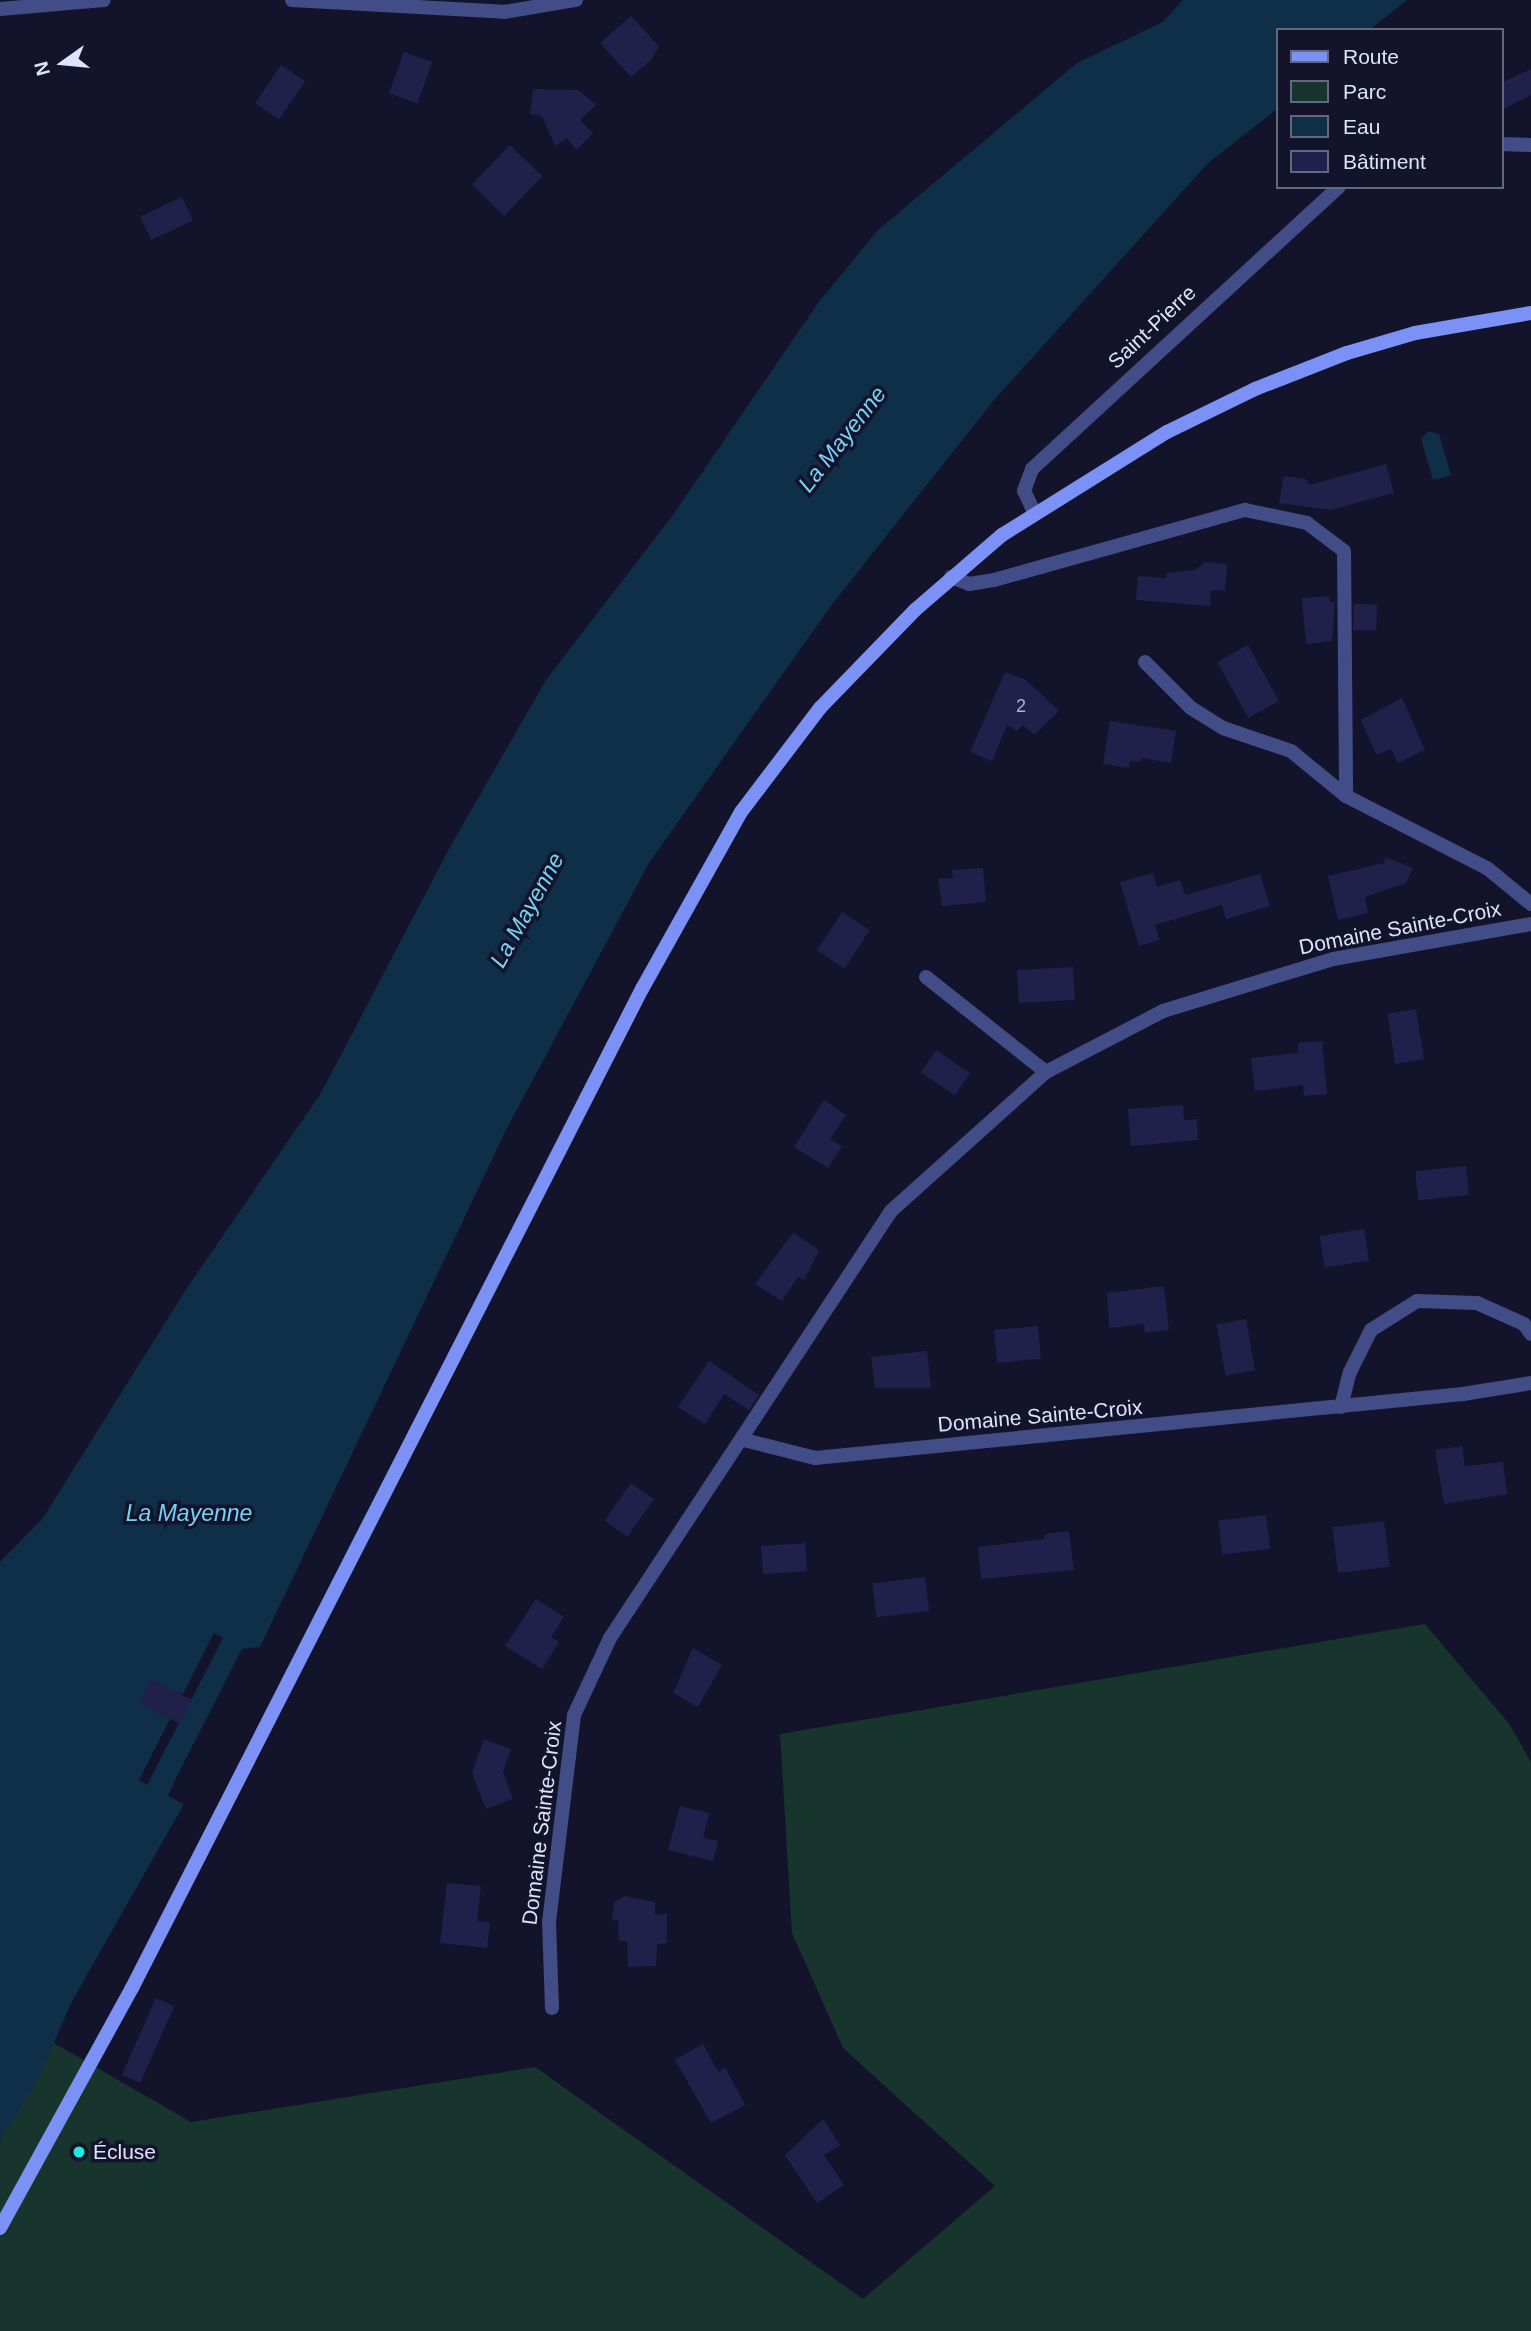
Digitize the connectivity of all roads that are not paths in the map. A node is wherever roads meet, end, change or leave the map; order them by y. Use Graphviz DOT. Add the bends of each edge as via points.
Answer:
graph roads {
  1 [pos="104,0"];
  2 [pos="292,0"];
  3 [pos="576,0"];
  4 [pos="0,9"];
  5 [pos="1503,144"];
  6 [pos="1531,145"];
  7 [pos="1337,189"];
  8 [pos="1531,313"];
  9 [pos="1034,512"];
  10 [pos="951,578"];
  11 [pos="1145,662"];
  12 [pos="1346,796"];
  13 [pos="1531,904"];
  14 [pos="1531,924"];
  15 [pos="926,977"];
  16 [pos="1046,1072"];
  17 [pos="1531,1334"];
  18 [pos="1531,1383"];
  19 [pos="1341,1407"];
  20 [pos="744,1440"];
  21 [pos="552,2008"];
  22 [pos="0,2228"];
  1 -- 4 [label="street"];
  2 -- 3 [label="street" via="505,12"];
  5 -- 6 [label="street"];
  7 -- 9 [label="street, Saint-Pierre" via="1032,469 1024,491"];
  8 -- 9 [label="main road" via="1415,333 1347,353 1255,389 1167,432"];
  9 -- 10 [label="main road"];
  10 -- 12 [label="street" via="969,584 994,580 1245,510 1307,523 1344,551"];
  10 -- 22 [label="main road" via="820,708 741,813 700,884 25,2188"];
  11 -- 12 [label="street" via="1191,708 1223,728 1291,751"];
  12 -- 13 [label="street" via="1487,868"];
  14 -- 16 [label="street, Domaine Sainte-Croix" via="1334,959 1163,1011"];
  15 -- 16 [label="street"];
  16 -- 20 [label="street, Domaine Sainte-Croix" via="891,1211"];
  17 -- 19 [label="street" via="1524,1324 1477,1303 1417,1301 1371,1330 1349,1372"];
  18 -- 19 [label="street, Domaine Sainte-Croix"];
  19 -- 20 [label="street, Domaine Sainte-Croix" via="815,1458"];
  20 -- 21 [label="street, Domaine Sainte-Croix" via="610,1639 574,1715 549,1922"];
}
